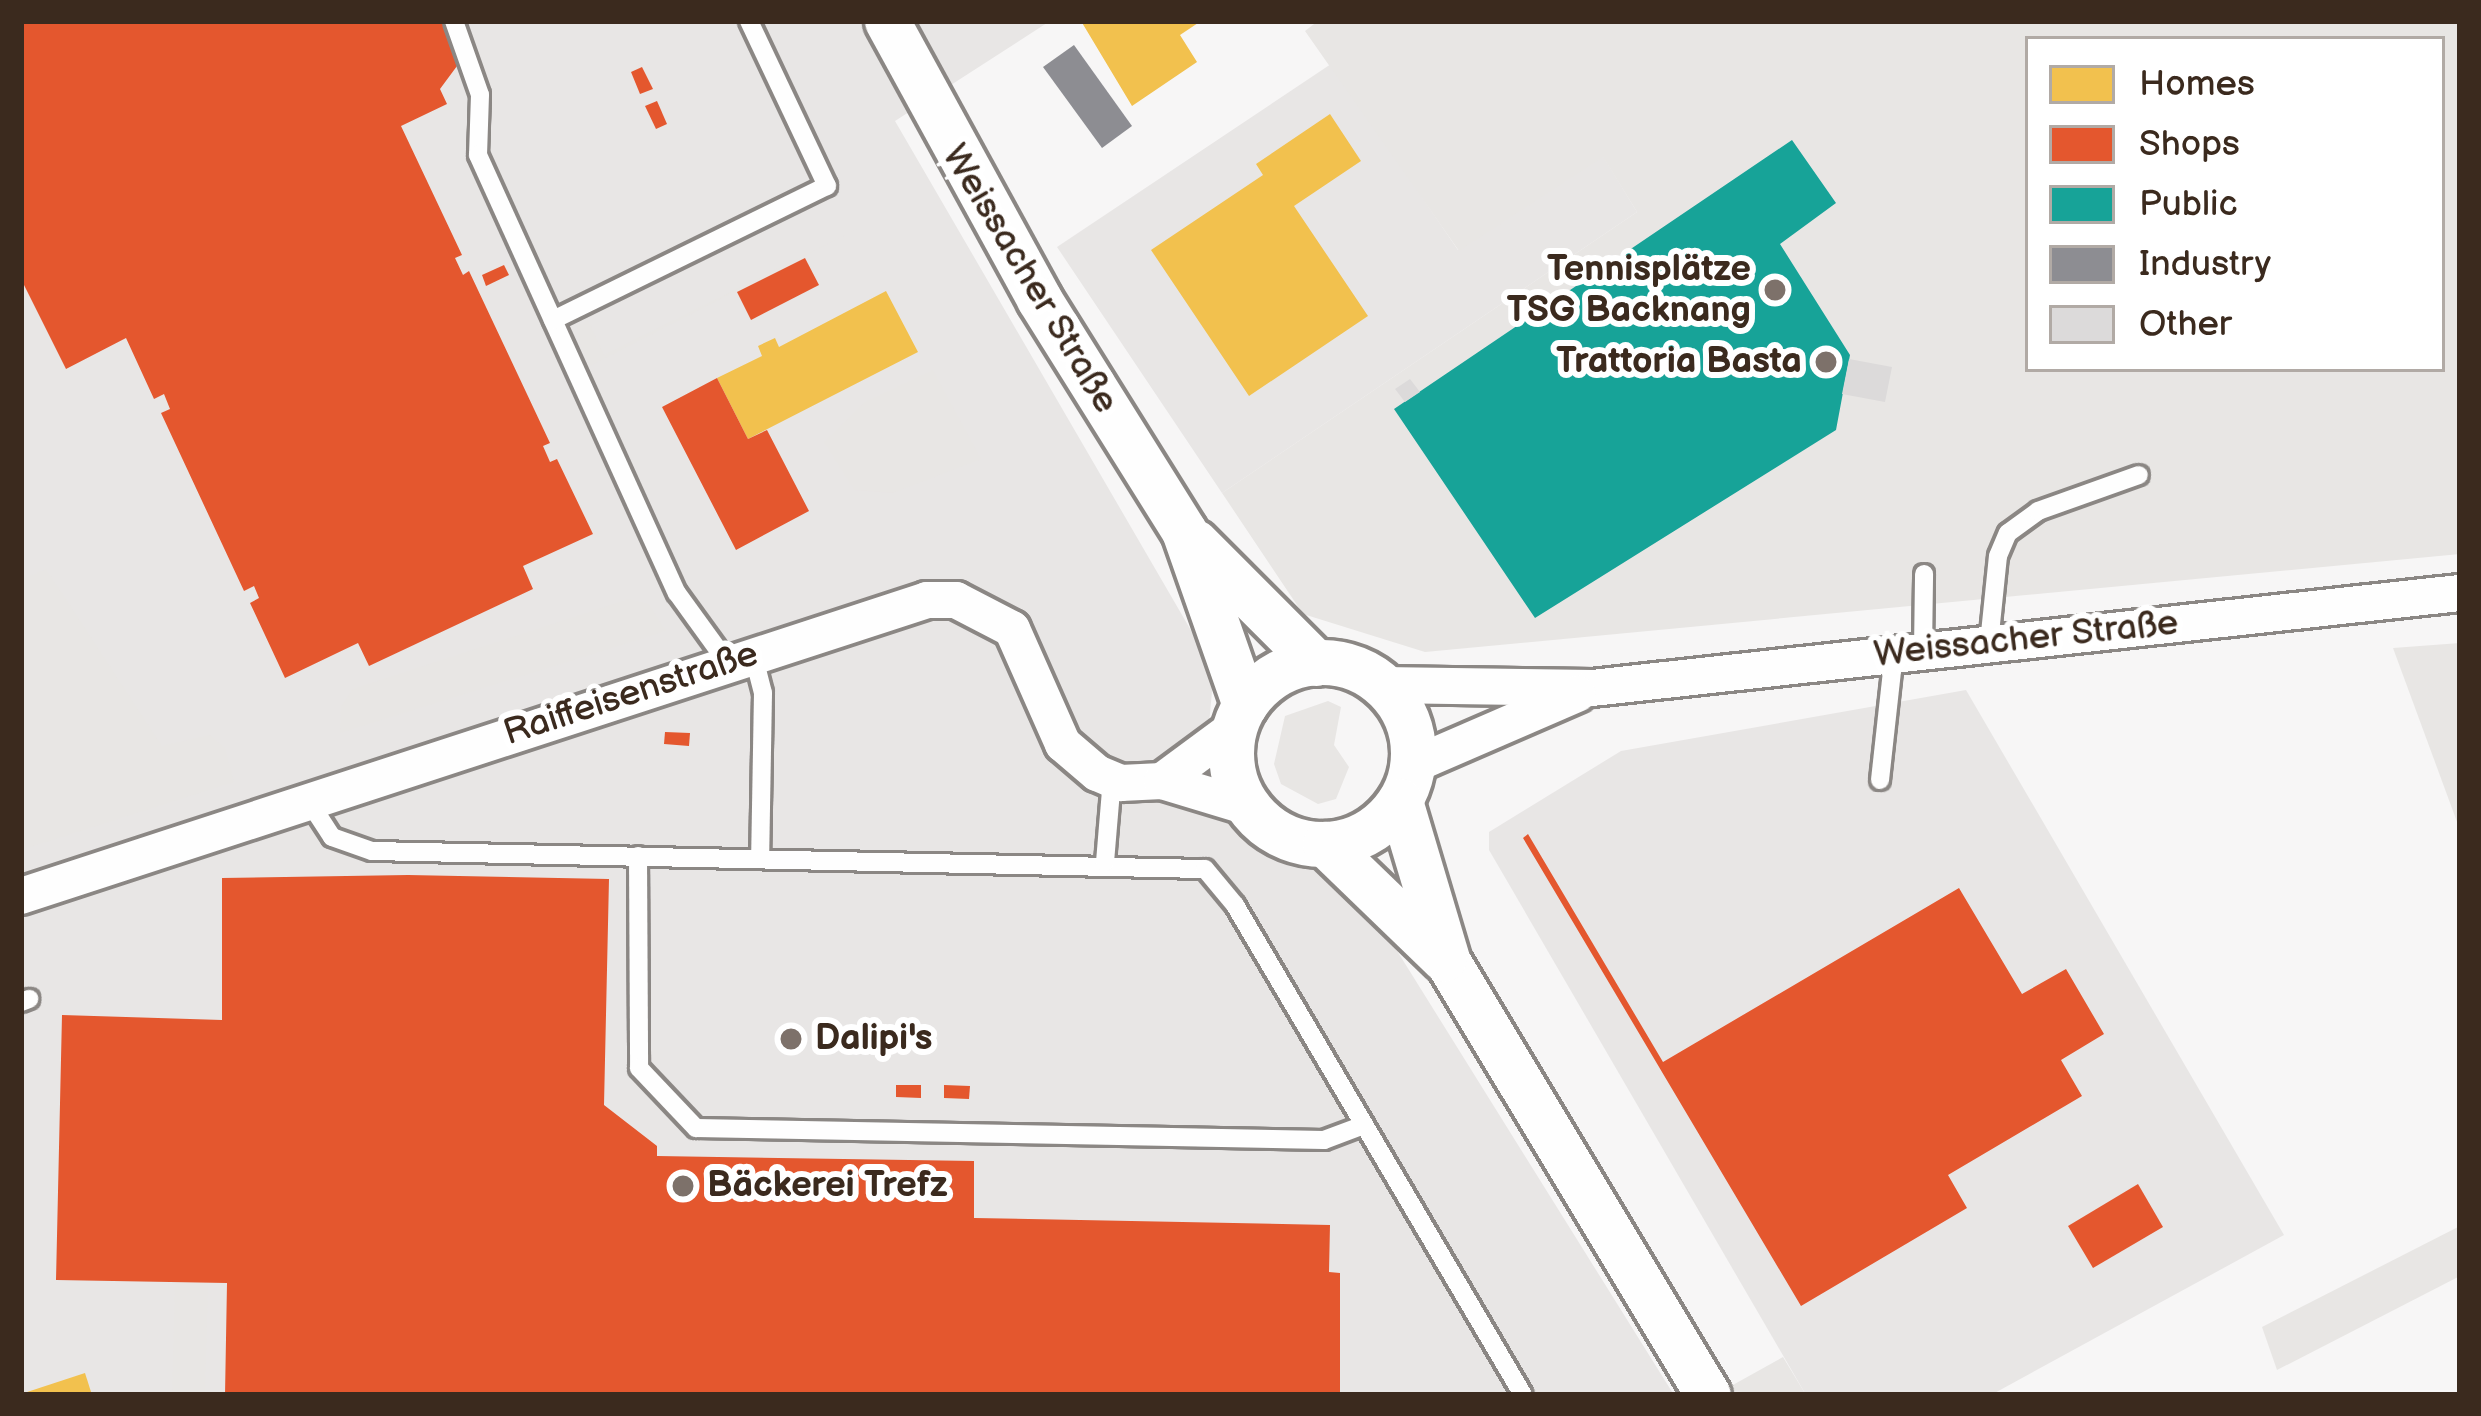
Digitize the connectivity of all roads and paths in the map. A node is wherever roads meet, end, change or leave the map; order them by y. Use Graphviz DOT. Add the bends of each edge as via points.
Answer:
graph roads {
  1 [pos="454,21"];
  2 [pos="749,21"];
  3 [pos="886,21"];
  4 [pos="553,320"];
  5 [pos="2139,475"];
  6 [pos="1184,531"];
  7 [pos="1924,574"];
  8 [pos="2460,593"];
  9 [pos="1989,643"];
  10 [pos="1908,652"];
  11 [pos="740,658"];
  12 [pos="1316,663"];
  13 [pos="1383,686"];
  14 [pos="1592,688"];
  15 [pos="1240,716"];
  16 [pos="1112,779"];
  17 [pos="1880,780"];
  18 [pos="1162,781"];
  19 [pos="1407,783"];
  20 [pos="308,800"];
  21 [pos="1248,807"];
  22 [pos="1325,844"];
  23 [pos="638,856"];
  24 [pos="760,858"];
  25 [pos="1105,862"];
  26 [pos="21,896"];
  27 [pos="1448,962"];
  28 [pos="1364,1125"];
  29 [pos="1523,1395"];
  30 [pos="1708,1395"];
  1 -- 4 [label="lane" via="480,95 478,155"];
  2 -- 4 [label="lane" via="826,186"];
  3 -- 6 [label="street, Weissacher Straße" via="1039,299"];
  4 -- 11 [label="lane" via="677,593"];
  5 -- 9 [label="lane" via="2038,511 2008,533 1995,573"];
  6 -- 12 [label="street, Weissacher Straße"];
  6 -- 15 [label="street, Weissacher Straße"];
  7 -- 10 [label="lane"];
  8 -- 9 [label="street, Weissacher Straße"];
  9 -- 10 [label="street, Weissacher Straße"];
  10 -- 14 [label="street, Weissacher Straße"];
  10 -- 17 [label="lane"];
  11 -- 16 [label="street, Raiffeisenstraße" via="927,600 956,600 1012,629 1063,744"];
  11 -- 20 [label="street, Raiffeisenstraße"];
  11 -- 24 [label="lane" via="763,693"];
  12 -- 13 [label="street, Weissacher Straße" via="1352,667"];
  12 -- 15 [label="street" via="1281,672"];
  13 -- 14 [label="street, Weissacher Straße"];
  13 -- 19 [label="street" via="1410,727"];
  14 -- 19 [label="street, Weissacher Straße"];
  15 -- 18 [label="street"];
  15 -- 21 [label="street, Weissacher Straße" via="1233,774"];
  16 -- 18 [label="street"];
  16 -- 25 [label="lane"];
  18 -- 21 [label="street"];
  19 -- 22 [label="street, Weissacher Straße" via="1369,832"];
  19 -- 27 [label="street"];
  20 -- 23 [label="lane" via="332,837 372,851"];
  20 -- 26 [label="street, Raiffeisenstraße"];
  21 -- 22 [label="street" via="1288,838"];
  22 -- 27 [label="street"];
  23 -- 24 [label="lane"];
  23 -- 28 [label="lane" via="639,1068 696,1128 1324,1140"];
  24 -- 25 [label="lane"];
  25 -- 28 [label="lane" via="1192,865 1216,878"];
  27 -- 30 [label="street"];
  28 -- 29 [label="lane"];
}
